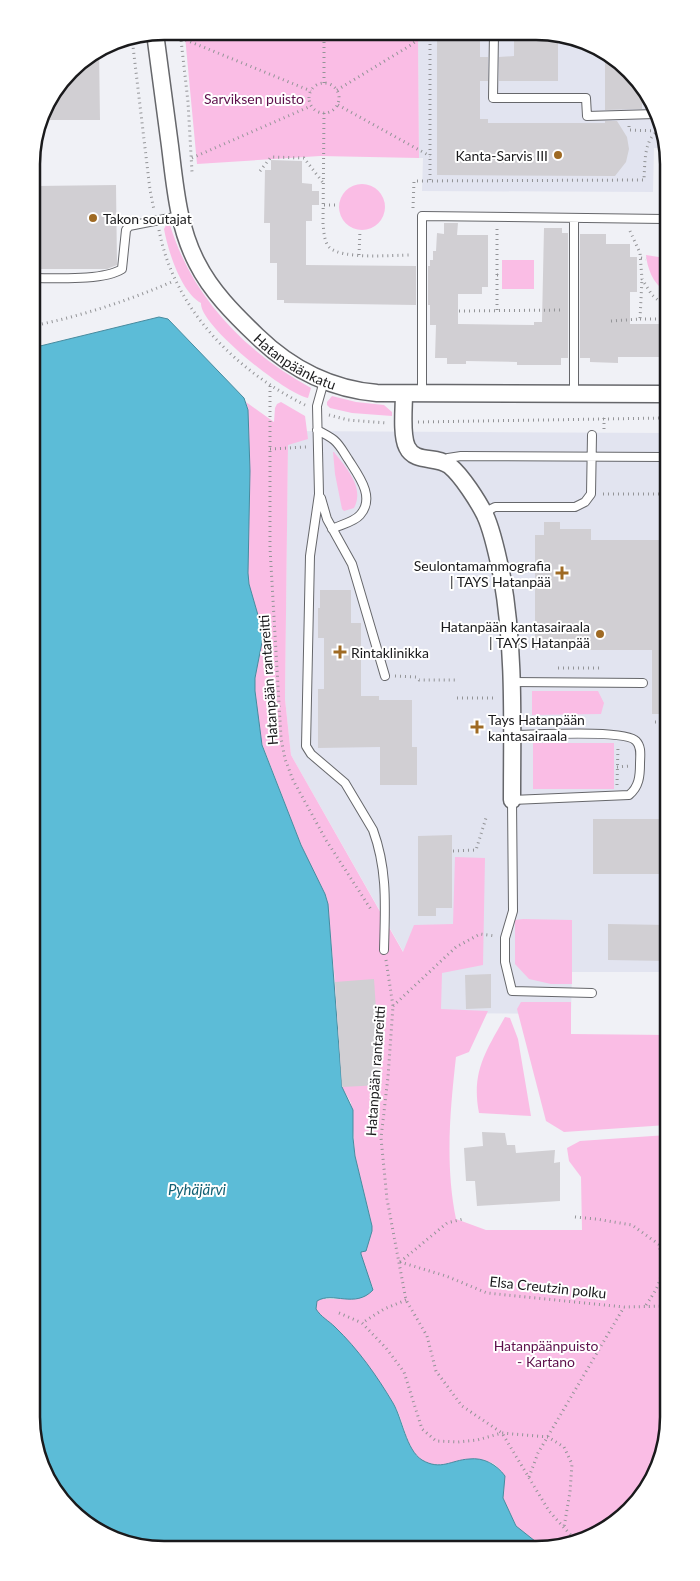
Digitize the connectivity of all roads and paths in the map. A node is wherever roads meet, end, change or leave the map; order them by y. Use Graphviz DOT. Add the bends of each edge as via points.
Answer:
graph roads {
  1 [pos="157,40"];
  2 [pos="180,40"];
  3 [pos="185,40"];
  4 [pos="324,40"];
  5 [pos="417,40"];
  6 [pos="430,40"];
  7 [pos="494,40"];
  8 [pos="133,44"];
  9 [pos="324,83"];
  10 [pos="337,90"];
  11 [pos="311,91"];
  12 [pos="338,105"];
  13 [pos="311,106"];
  14 [pos="324,113"];
  15 [pos="649,114"];
  16 [pos="629,125"];
  17 [pos="656,131"];
  18 [pos="656,133"];
  19 [pos="430,156"];
  20 [pos="192,158"];
  21 [pos="260,171"];
  22 [pos="192,172"];
  23 [pos="324,184"];
  24 [pos="324,205"];
  25 [pos="338,205"];
  26 [pos="180,216"];
  27 [pos="497,217"];
  28 [pos="574,218"];
  29 [pos="620,219"];
  30 [pos="660,219"];
  31 [pos="156,220"];
  32 [pos="360,230"];
  33 [pos="359,255"];
  34 [pos="412,255"];
  35 [pos="640,258"];
  36 [pos="646,259"];
  37 [pos="497,275"];
  38 [pos="502,275"];
  39 [pos="40,278"];
  40 [pos="642,279"];
  41 [pos="174,281"];
  42 [pos="660,302"];
  43 [pos="564,310"];
  44 [pos="459,311"];
  45 [pos="497,311"];
  46 [pos="660,318"];
  47 [pos="640,319"];
  48 [pos="611,320"];
  49 [pos="40,325"];
  50 [pos="324,381"];
  51 [pos="270,386"];
  52 [pos="404,394"];
  53 [pos="422,394"];
  54 [pos="660,394"];
  55 [pos="574,395"];
  56 [pos="317,411"];
  57 [pos="660,418"];
  58 [pos="404,423"];
  59 [pos="318,430"];
  60 [pos="592,435"];
  61 [pos="318,446"];
  62 [pos="270,449"];
  63 [pos="592,455"];
  64 [pos="660,456"];
  65 [pos="442,462"];
  66 [pos="319,494"];
  67 [pos="485,516"];
  68 [pos="332,529"];
  69 [pos="554,668"];
  70 [pos="602,668"];
  71 [pos="385,676"];
  72 [pos="456,680"];
  73 [pos="643,683"];
  74 [pos="512,690"];
  75 [pos="457,698"];
  76 [pos="655,722"];
  77 [pos="660,722"];
  78 [pos="513,735"];
  79 [pos="618,743"];
  80 [pos="630,766"];
  81 [pos="618,767"];
  82 [pos="617,788"];
  83 [pos="512,800"];
  84 [pos="486,818"];
  85 [pos="453,851"];
  86 [pos="374,915"];
  87 [pos="505,938"];
  88 [pos="384,950"];
  89 [pos="592,993"];
  90 [pos="392,1006"];
  91 [pos="575,1217"];
  92 [pos="464,1219"];
  93 [pos="659,1243"];
  94 [pos="660,1248"];
  95 [pos="400,1262"];
  96 [pos="660,1281"];
  97 [pos="406,1300"];
  98 [pos="645,1305"];
  99 [pos="660,1306"];
  100 [pos="624,1307"];
  101 [pos="339,1313"];
  102 [pos="362,1323"];
  103 [pos="502,1433"];
  104 [pos="548,1437"];
  105 [pos="529,1477"];
  106 [pos="564,1527"];
  107 [pos="572,1536"];
  1 -- 26 [label="street, Hatanpäänkatu"];
  2 -- 20 [label="path"];
  3 -- 11 [label="path"];
  4 -- 9 [label="path"];
  5 -- 10 [label="path"];
  6 -- 19 [label="path"];
  7 -- 15 [label="lane" via="493,98 586,98 587,116"];
  8 -- 31 [label="path"];
  9 -- 10 [label="path"];
  9 -- 11 [label="path"];
  10 -- 12 [label="path"];
  11 -- 13 [label="path"];
  12 -- 14 [label="path"];
  12 -- 19 [label="path"];
  13 -- 14 [label="path"];
  13 -- 20 [label="path"];
  14 -- 23 [label="path"];
  16 -- 17 [label="path" via="628,130"];
  18 -- 19 [label="path" via="646,152 644,180 430,180"];
  20 -- 22 [label="path"];
  21 -- 23 [label="path" via="271,157 304,158"];
  23 -- 24 [label="path"];
  24 -- 25 [label="path"];
  24 -- 33 [label="path" via="324,238 328,246 337,252"];
  26 -- 31 [label="lane"];
  26 -- 50 [label="street, Hatanpäänkatu" via="196,262 217,294 263,342 294,365"];
  27 -- 28 [label="lane"];
  27 -- 37 [label="path"];
  27 -- 53 [label="lane" via="422,216"];
  28 -- 29 [label="lane"];
  28 -- 55 [label="lane"];
  29 -- 30 [label="lane"];
  29 -- 35 [label="path" via="632,233"];
  31 -- 39 [label="lane" via="129,226 122,269 114,274"];
  31 -- 41 [label="path"];
  32 -- 33 [label="path"];
  33 -- 34 [label="path"];
  35 -- 36 [label="path"];
  35 -- 40 [label="path"];
  37 -- 38 [label="path"];
  37 -- 45 [label="path"];
  40 -- 42 [label="path"];
  40 -- 47 [label="path"];
  41 -- 49 [label="path" via="128,300"];
  41 -- 51 [label="path" via="215,339"];
  43 -- 45 [label="path"];
  44 -- 45 [label="path"];
  46 -- 47 [label="path"];
  47 -- 48 [label="path"];
  50 -- 52 [label="street, Hatanpäänkatu" via="362,392"];
  50 -- 56 [label="lane"];
  51 -- 56 [label="path"];
  51 -- 62 [label="path, Hatanpään rantareitti"];
  52 -- 53 [label="street, Hatanpäänkatu"];
  52 -- 58 [label="street"];
  53 -- 55 [label="street, Hatanpäänkatu"];
  54 -- 55 [label="street, Hatanpäänkatu"];
  56 -- 58 [label="path" via="361,422"];
  56 -- 59 [label="lane"];
  57 -- 58 [label="path"];
  58 -- 65 [label="street" via="405,442 410,452"];
  59 -- 61 [label="lane"];
  59 -- 68 [label="lane" via="339,446 361,479 366,494 360,515"];
  60 -- 63 [label="lane"];
  61 -- 62 [label="path"];
  61 -- 66 [label="lane"];
  62 -- 86 [label="path, Hatanpään rantareitti" via="270,548 279,718 285,760 292,780 326,840"];
  63 -- 64 [label="lane"];
  63 -- 65 [label="lane" via="461,456"];
  63 -- 67 [label="lane" via="591,494 586,502 569,507 495,506"];
  65 -- 67 [label="street" via="461,479"];
  66 -- 68 [label="lane"];
  66 -- 88 [label="lane" via="310,556 306,746 345,783 376,839 385,878"];
  67 -- 74 [label="street" via="498,558 507,605"];
  68 -- 71 [label="lane" via="352,564"];
  69 -- 70 [label="path"];
  71 -- 72 [label="path"];
  73 -- 74 [label="lane"];
  74 -- 75 [label="path"];
  74 -- 78 [label="street"];
  76 -- 77 [label="path"];
  78 -- 83 [label="street"];
  78 -- 83 [label="lane" via="629,736 639,746 640,774 632,793 625,796"];
  79 -- 81 [label="path"];
  80 -- 81 [label="path"];
  81 -- 82 [label="path"];
  83 -- 87 [label="lane" via="513,911"];
  84 -- 85 [label="path" via="476,850"];
  87 -- 89 [label="lane" via="505,962 512,991"];
  87 -- 90 [label="path" via="480,934 456,948"];
  88 -- 90 [label="path, Hatanpään rantareitti"];
  90 -- 95 [label="path, Hatanpään rantareitti" via="380,1138 387,1199"];
  91 -- 93 [label="path" via="632,1225"];
  92 -- 95 [label="path" via="447,1223"];
  93 -- 94 [label="path"];
  95 -- 97 [label="path, Hatanpään rantareitti"];
  95 -- 100 [label="path, Elsa Creutzin polku" via="487,1293"];
  96 -- 98 [label="path"];
  97 -- 102 [label="path"];
  97 -- 103 [label="path, Hatanpään rantareitti" via="427,1336 436,1371 462,1406"];
  98 -- 99 [label="path, Elsa Creutzin polku"];
  98 -- 100 [label="path, Elsa Creutzin polku"];
  100 -- 104 [label="path"];
  101 -- 102 [label="path"];
  102 -- 103 [label="path" via="404,1372 422,1429 436,1441 477,1440"];
  103 -- 104 [label="path"];
  103 -- 105 [label="path, Hatanpään rantareitti"];
  104 -- 105 [label="path" via="538,1452"];
  104 -- 106 [label="path" via="564,1446 572,1464"];
  105 -- 106 [label="path, Hatanpään rantareitti" via="549,1511"];
  106 -- 107 [label="path, Hatanpään rantareitti"];
}
